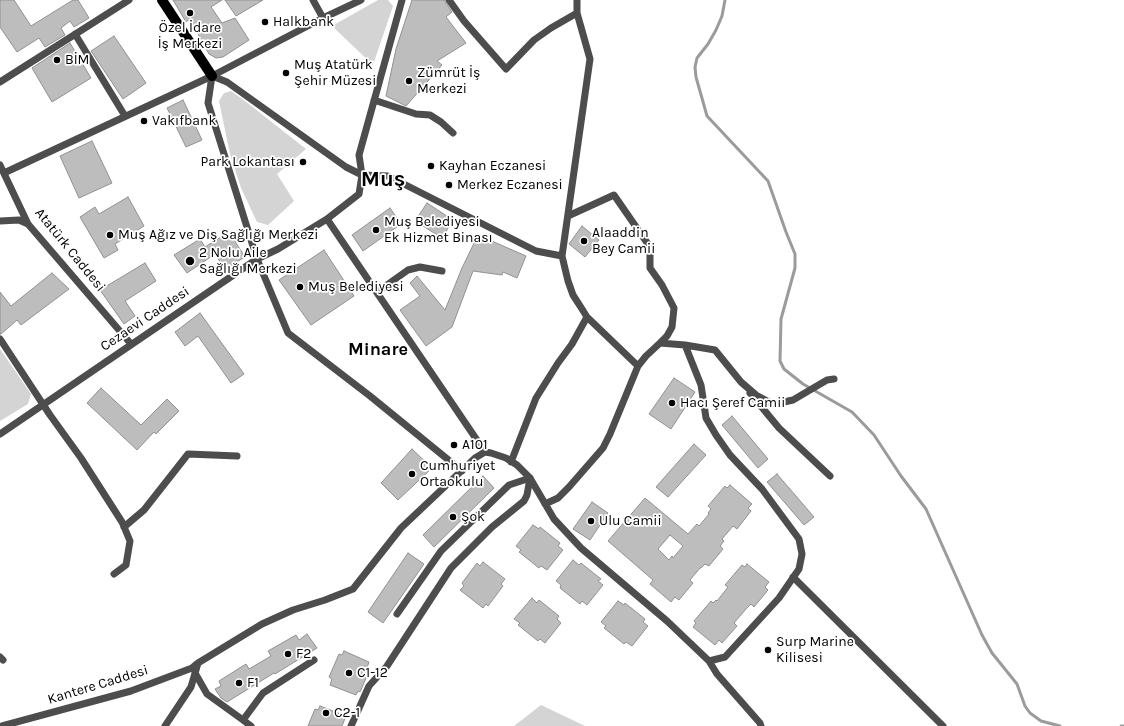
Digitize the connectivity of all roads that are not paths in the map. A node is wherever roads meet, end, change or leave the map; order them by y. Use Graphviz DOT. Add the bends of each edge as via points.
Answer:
graph roads {
  1 [pos="129,0"];
  2 [pos="162,0"];
  3 [pos="313,0"];
  4 [pos="361,0"];
  5 [pos="402,0"];
  6 [pos="449,0"];
  7 [pos="577,0"];
  8 [pos="577,13"];
  9 [pos="323,18"];
  10 [pos="75,34"];
  11 [pos="212,76"];
  12 [pos="0,82"];
  13 [pos="374,100"];
  14 [pos="125,116"];
  15 [pos="453,133"];
  16 [pos="0,165"];
  17 [pos="4,173"];
  18 [pos="362,175"];
  19 [pos="568,216"];
  20 [pos="327,219"];
  21 [pos="0,221"];
  22 [pos="28,224"];
  23 [pos="562,256"];
  24 [pos="257,259"];
  25 [pos="442,272"];
  26 [pos="376,292"];
  27 [pos="588,317"];
  28 [pos="0,339"];
  29 [pos="660,343"];
  30 [pos="131,344"];
  31 [pos="685,345"];
  32 [pos="638,366"];
  33 [pos="830,379"];
  34 [pos="741,382"];
  35 [pos="43,405"];
  36 [pos="0,434"];
  37 [pos="485,452"];
  38 [pos="237,456"];
  39 [pos="511,462"];
  40 [pos="462,471"];
  41 [pos="830,476"];
  42 [pos="530,478"];
  43 [pos="545,504"];
  44 [pos="124,527"];
  45 [pos="114,574"];
  46 [pos="793,578"];
  47 [pos="397,614"];
  48 [pos="314,660"];
  49 [pos="709,661"];
  50 [pos="198,663"];
  51 [pos="195,673"];
  52 [pos="243,720"];
  53 [pos="2,726"];
  54 [pos="165,726"];
  55 [pos="251,726"];
  56 [pos="351,726"];
  57 [pos="761,726"];
  58 [pos="943,726"];
  1 -- 10 [label="street"];
  2 -- 11 [label="main road"];
  3 -- 9 [label="street"];
  4 -- 9 [label="street"];
  5 -- 13 [label="street, Cezaevi Caddesi"];
  6 -- 8 [label="street" via="506,69 534,40"];
  7 -- 8 [label="street"];
  8 -- 19 [label="street" via="590,59"];
  9 -- 11 [label="street"];
  10 -- 12 [label="street"];
  10 -- 14 [label="street"];
  11 -- 14 [label="street"];
  11 -- 18 [label="street" via="227,82 346,167"];
  11 -- 24 [label="street" via="208,103"];
  13 -- 15 [label="street" via="416,114 430,115"];
  13 -- 18 [label="street, Cezaevi Caddesi" via="359,155"];
  14 -- 17 [label="street"];
  16 -- 17 [label="street, Atatürk Caddesi"];
  17 -- 22 [label="street, Atatürk Caddesi"];
  18 -- 20 [label="street, Cezaevi Caddesi" via="359,194"];
  18 -- 23 [label="street" via="388,176 536,251"];
  19 -- 23 [label="street"];
  19 -- 29 [label="street" via="614,195 650,247 650,268 674,308 672,327"];
  20 -- 24 [label="street, Cezaevi Caddesi"];
  20 -- 26 [label="street"];
  21 -- 22 [label="street" via="19,220"];
  22 -- 30 [label="street, Atatürk Caddesi"];
  23 -- 27 [label="street" via="573,295"];
  24 -- 30 [label="street, Cezaevi Caddesi"];
  24 -- 40 [label="street" via="288,333"];
  25 -- 26 [label="street" via="420,267 408,270"];
  26 -- 37 [label="street"];
  27 -- 32 [label="street"];
  27 -- 39 [label="street" via="536,398"];
  28 -- 35 [label="street"];
  29 -- 31 [label="street"];
  29 -- 32 [label="street"];
  30 -- 35 [label="street, Cezaevi Caddesi"];
  31 -- 34 [label="street" via="715,350"];
  31 -- 46 [label="street" via="701,385 706,418 716,436 730,456 762,489 798,539 802,554 799,569"];
  32 -- 43 [label="street" via="603,448 558,498"];
  33 -- 34 [label="street" via="793,400 775,404 756,396"];
  34 -- 41 [label="street" via="779,428"];
  35 -- 36 [label="street, Cezaevi Caddesi"];
  35 -- 44 [label="street" via="81,458"];
  37 -- 39 [label="street"];
  37 -- 40 [label="street, Kantere Caddesi"];
  38 -- 44 [label="street" via="188,454 144,510"];
  39 -- 42 [label="street"];
  40 -- 50 [label="street, Kantere Caddesi" via="401,528 354,589 293,610 262,624"];
  42 -- 43 [label="street"];
  42 -- 47 [label="street" via="509,485 441,551"];
  42 -- 56 [label="street" via="528,495 524,501 492,527 451,568 387,666 369,686"];
  43 -- 49 [label="street" via="554,519 581,548 668,621"];
  44 -- 45 [label="street" via="130,541 126,565"];
  46 -- 49 [label="street" via="779,598 725,657"];
  46 -- 58 [label="street"];
  48 -- 52 [label="street" via="262,693"];
  49 -- 57 [label="street"];
  50 -- 51 [label="street"];
  50 -- 53 [label="street, Kantere Caddesi" via="192,668 131,691"];
  51 -- 52 [label="street" via="207,694"];
  51 -- 54 [label="street" via="192,688"];
  52 -- 55 [label="street"];
}
